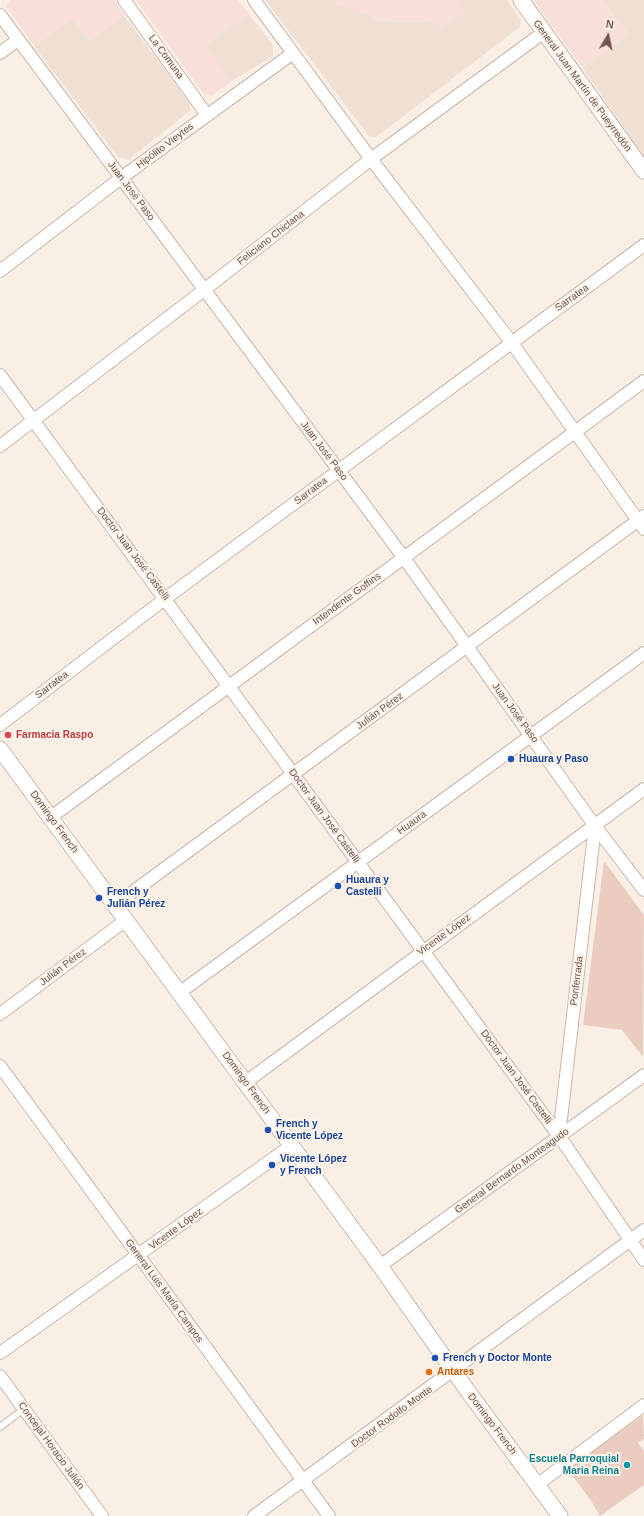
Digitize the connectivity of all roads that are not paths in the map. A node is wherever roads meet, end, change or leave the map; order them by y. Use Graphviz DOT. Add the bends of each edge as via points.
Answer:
graph roads {
  1 [pos="124,0"];
  2 [pos="254,0"];
  3 [pos="521,0"];
  4 [pos="0,15"];
  5 [pos="544,32"];
  6 [pos="18,40"];
  7 [pos="0,53"];
  8 [pos="293,53"];
  9 [pos="207,115"];
  10 [pos="371,159"];
  11 [pos="644,171"];
  12 [pos="122,178"];
  13 [pos="644,245"];
  14 [pos="0,271"];
  15 [pos="204,290"];
  16 [pos="512,343"];
  17 [pos="0,375"];
  18 [pos="644,382"];
  19 [pos="33,421"];
  20 [pos="576,432"];
  21 [pos="0,446"];
  22 [pos="339,470"];
  23 [pos="642,522"];
  24 [pos="404,558"];
  25 [pos="166,598"];
  26 [pos="467,647"];
  27 [pos="644,653"];
  28 [pos="229,686"];
  29 [pos="0,725"];
  30 [pos="532,736"];
  31 [pos="0,749"];
  32 [pos="293,775"];
  33 [pos="644,788"];
  34 [pos="50,817"];
  35 [pos="595,826"];
  36 [pos="357,862"];
  37 [pos="644,890"];
  38 [pos="115,905"];
  39 [pos="126,920"];
  40 [pos="422,951"];
  41 [pos="180,993"];
  42 [pos="0,1014"];
  43 [pos="0,1066"];
  44 [pos="644,1075"];
  45 [pos="246,1082"];
  46 [pos="559,1136"];
  47 [pos="292,1146"];
  48 [pos="644,1230"];
  49 [pos="630,1240"];
  50 [pos="138,1256"];
  51 [pos="644,1260"];
  52 [pos="380,1266"];
  53 [pos="0,1353"];
  54 [pos="454,1371"];
  55 [pos="0,1376"];
  56 [pos="644,1405"];
  57 [pos="24,1409"];
  58 [pos="0,1427"];
  59 [pos="304,1481"];
  60 [pos="537,1485"];
  61 [pos="102,1516"];
  62 [pos="254,1516"];
  63 [pos="329,1516"];
  64 [pos="560,1516"];
  1 -- 9 [label="street, La Comuna"];
  2 -- 8 [label="street"];
  3 -- 5 [label="street, General Juan Martín de Pueyrredón"];
  4 -- 6 [label="street, Juan José Paso"];
  5 -- 10 [label="street, Feliciano Chiclana"];
  5 -- 11 [label="street, General Juan Martín de Pueyrredón"];
  6 -- 7 [label="street"];
  6 -- 12 [label="street, Juan José Paso"];
  8 -- 9 [label="street, Hipólito Vieytes"];
  8 -- 10 [label="street"];
  9 -- 12 [label="street, Hipólito Vieytes"];
  10 -- 15 [label="street, Feliciano Chiclana"];
  10 -- 16 [label="street"];
  12 -- 14 [label="street, Hipólito Vieytes"];
  12 -- 15 [label="street, Juan José Paso"];
  13 -- 16 [label="street, Sarratea"];
  15 -- 19 [label="street, Feliciano Chiclana"];
  15 -- 22 [label="street, Juan José Paso"];
  16 -- 20 [label="street"];
  16 -- 22 [label="street, Sarratea"];
  17 -- 19 [label="street, Doctor Juan José Castelli"];
  18 -- 20 [label="street, Intendente Goffins"];
  19 -- 21 [label="street, Feliciano Chiclana"];
  19 -- 25 [label="street, Doctor Juan José Castelli"];
  20 -- 23 [label="street"];
  20 -- 24 [label="street, Intendente Goffins"];
  22 -- 24 [label="street, Juan José Paso"];
  22 -- 25 [label="street, Sarratea"];
  23 -- 26 [label="street, Julián Pérez"];
  24 -- 26 [label="street, Juan José Paso"];
  24 -- 28 [label="street, Intendente Goffins"];
  25 -- 28 [label="street, Doctor Juan José Castelli"];
  25 -- 29 [label="street, Sarratea"];
  26 -- 30 [label="street, Juan José Paso"];
  26 -- 32 [label="street, Julián Pérez"];
  27 -- 30 [label="street, Huaura"];
  28 -- 32 [label="street, Doctor Juan José Castelli"];
  28 -- 34 [label="street, Intendente Goffins"];
  30 -- 35 [label="street, Juan José Paso"];
  30 -- 36 [label="street, Huaura"];
  31 -- 34 [label="street, Domingo French"];
  32 -- 36 [label="street, Doctor Juan José Castelli"];
  32 -- 38 [label="street, Julián Pérez"];
  33 -- 35 [label="street, Vicente López"];
  34 -- 38 [label="street, Domingo French"];
  35 -- 37 [label="street, Juan José Paso"];
  35 -- 40 [label="street, Vicente López"];
  35 -- 46 [label="street, Ponferrada"];
  36 -- 40 [label="street, Doctor Juan José Castelli"];
  36 -- 41 [label="street, Huaura"];
  38 -- 39 [label="street, Domingo French"];
  39 -- 41 [label="street, Domingo French"];
  39 -- 42 [label="street, Julián Pérez"];
  40 -- 45 [label="street, Vicente López"];
  40 -- 46 [label="street, Doctor Juan José Castelli"];
  41 -- 45 [label="street, Domingo French"];
  43 -- 50 [label="street, General Luis María Campos"];
  44 -- 46 [label="street, General Bernardo Monteagudo"];
  45 -- 47 [label="street, Domingo French"];
  46 -- 49 [label="street, Doctor Juan José Castelli"];
  46 -- 52 [label="street, General Bernardo Monteagudo"];
  47 -- 50 [label="street, Vicente López"];
  47 -- 52 [label="street, Domingo French"];
  48 -- 49 [label="street, Doctor Rodolfo Monte"];
  49 -- 51 [label="street, Doctor Juan José Castelli"];
  49 -- 54 [label="street, Doctor Rodolfo Monte"];
  50 -- 53 [label="street, Vicente López"];
  50 -- 59 [label="street, General Luis María Campos"];
  52 -- 54 [label="street, Domingo French"];
  54 -- 59 [label="street, Doctor Rodolfo Monte"];
  54 -- 60 [label="street, Domingo French"];
  55 -- 57 [label="street, Concejal Horacio Julián"];
  56 -- 60 [label="street"];
  57 -- 58 [label="lane"];
  57 -- 61 [label="street, Concejal Horacio Julián"];
  59 -- 62 [label="street, Doctor Rodolfo Monte"];
  59 -- 63 [label="street, General Luis María Campos"];
  60 -- 64 [label="street, Domingo French"];
}
